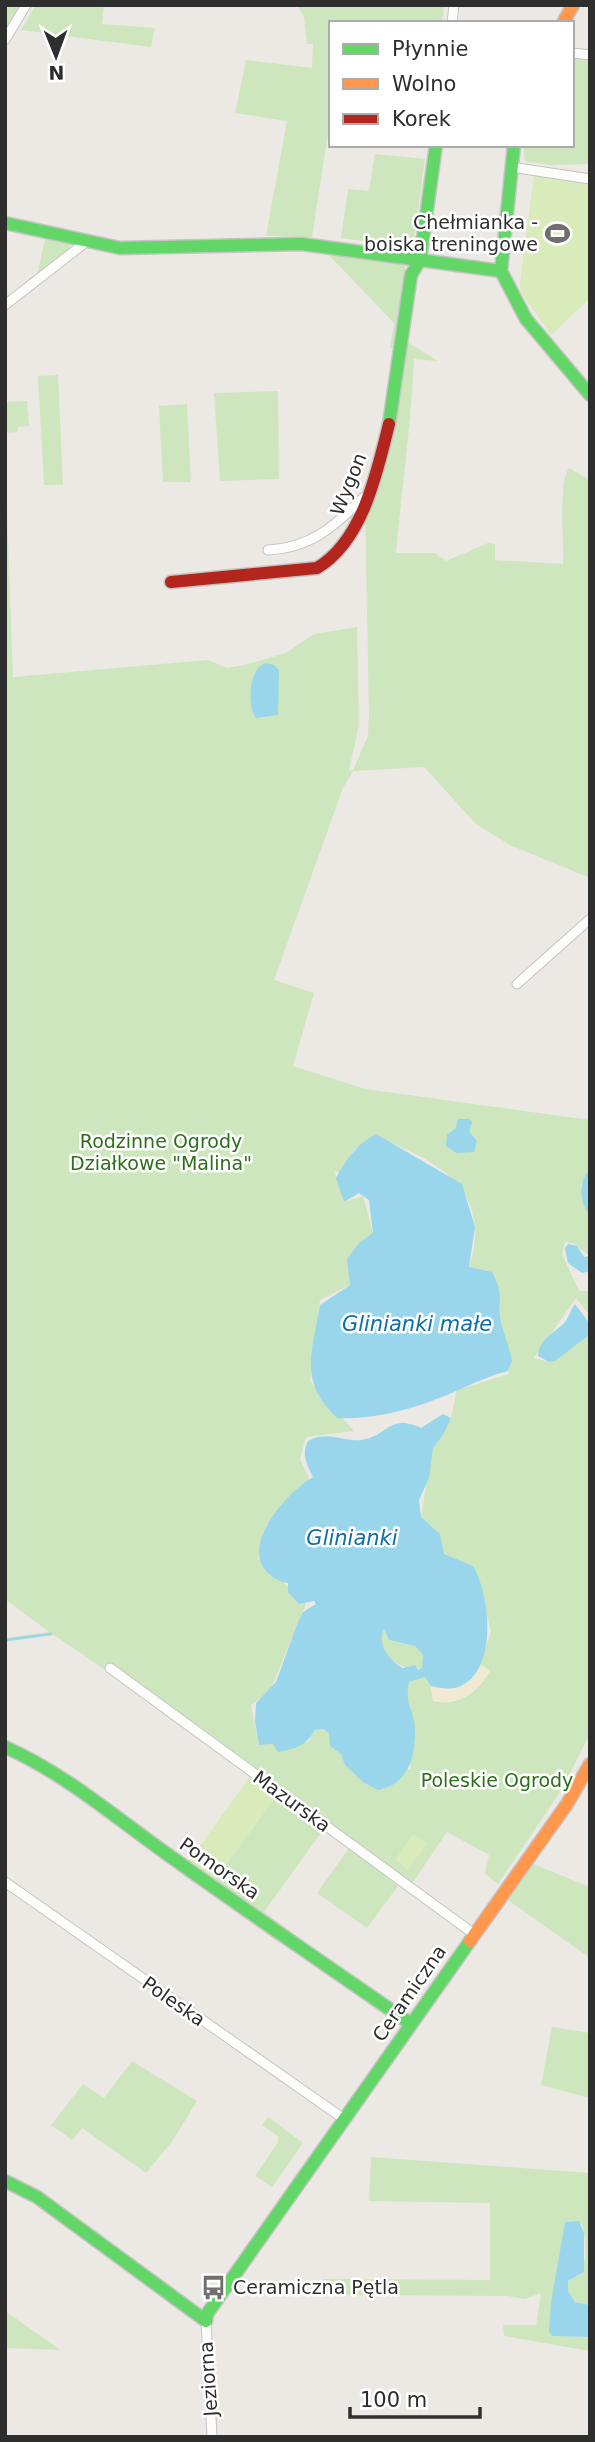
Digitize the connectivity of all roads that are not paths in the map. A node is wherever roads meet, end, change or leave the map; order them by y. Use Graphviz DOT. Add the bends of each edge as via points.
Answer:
graph roads {
  1 [pos="26,5"];
  2 [pos="573,5"];
  3 [pos="564,21"];
  4 [pos="5,40"];
  5 [pos="436,147"];
  6 [pos="514,147"];
  7 [pos="511,167"];
  8 [pos="590,179"];
  9 [pos="5,223"];
  10 [pos="86,242"];
  11 [pos="420,260"];
  12 [pos="501,271"];
  13 [pos="5,305"];
  14 [pos="590,395"];
  15 [pos="363,498"];
  16 [pos="268,550"];
  17 [pos="171,582"];
  18 [pos="590,919"];
  19 [pos="517,984"];
  20 [pos="110,1668"];
  21 [pos="5,1747"];
  22 [pos="590,1764"];
  23 [pos="5,1882"];
  24 [pos="474,1934"];
  25 [pos="411,2024"];
  26 [pos="344,2119"];
  27 [pos="5,2181"];
  28 [pos="206,2321"];
  29 [pos="212,2437"];
  1 -- 4 [label="street"];
  2 -- 3 [label="street"];
  5 -- 11 [label="street, Wygon"];
  6 -- 7 [label="street"];
  7 -- 8 [label="street"];
  7 -- 12 [label="street"];
  9 -- 10 [label="street"];
  10 -- 11 [label="street" via="144,248 302,244"];
  10 -- 13 [label="street"];
  11 -- 12 [label="street"];
  11 -- 15 [label="street, Wygon" via="411,275 390,421"];
  12 -- 14 [label="street" via="526,319"];
  15 -- 16 [label="street" via="318,538"];
  15 -- 17 [label="street, Wygon" via="345,543 317,568"];
  18 -- 19 [label="street"];
  20 -- 24 [label="street, Mazurska"];
  21 -- 25 [label="street, Pomorska" via="41,1763 78,1788"];
  22 -- 24 [label="street, Ceramiczna"];
  23 -- 26 [label="street, Poleska"];
  24 -- 25 [label="street, Ceramiczna"];
  25 -- 26 [label="street, Ceramiczna"];
  26 -- 28 [label="street, Ceramiczna"];
  27 -- 28 [label="street" via="37,2197"];
  28 -- 29 [label="street, Jeziorna"];
}
